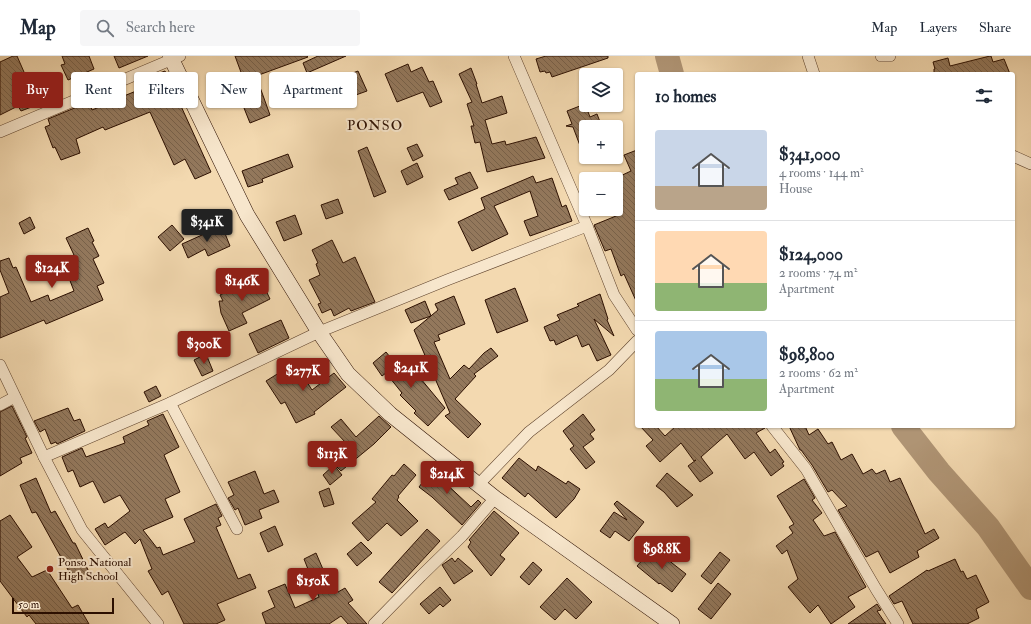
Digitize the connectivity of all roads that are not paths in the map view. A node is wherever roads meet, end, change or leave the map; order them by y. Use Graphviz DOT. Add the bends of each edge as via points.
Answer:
graph roads {
  1 [pos="514,56"];
  2 [pos="808,56"];
  3 [pos="881,56"];
  4 [pos="890,56"];
  5 [pos="174,57"];
  6 [pos="813,72"];
  7 [pos="0,132"];
  8 [pos="1015,157"];
  9 [pos="1031,164"];
  10 [pos="586,226"];
  11 [pos="635,327"];
  12 [pos="319,332"];
  13 [pos="635,343"];
  14 [pos="0,365"];
  15 [pos="15,397"];
  16 [pos="170,403"];
  17 [pos="0,405"];
  18 [pos="774,428"];
  19 [pos="44,457"];
  20 [pos="479,484"];
  21 [pos="495,498"];
  22 [pos="237,529"];
  23 [pos="158,624"];
  24 [pos="374,624"];
  25 [pos="672,624"];
  26 [pos="898,624"];
  1 -- 10 [label="street"];
  2 -- 6 [label="street"];
  3 -- 4 [label="street"];
  5 -- 7 [label="street"];
  5 -- 12 [label="main road" via="246,215"];
  8 -- 9 [label="street"];
  10 -- 11 [label="street" via="614,296"];
  10 -- 12 [label="street"];
  12 -- 16 [label="street"];
  12 -- 20 [label="main road" via="348,374 390,414"];
  13 -- 20 [label="street" via="609,370 529,432"];
  14 -- 15 [label="street"];
  15 -- 17 [label="street"];
  15 -- 19 [label="street"];
  16 -- 19 [label="street"];
  16 -- 22 [label="street"];
  18 -- 26 [label="street" via="806,469"];
  19 -- 23 [label="street" via="82,530"];
  20 -- 21 [label="main road"];
  21 -- 24 [label="street" via="462,536"];
  21 -- 25 [label="main road"];
}
